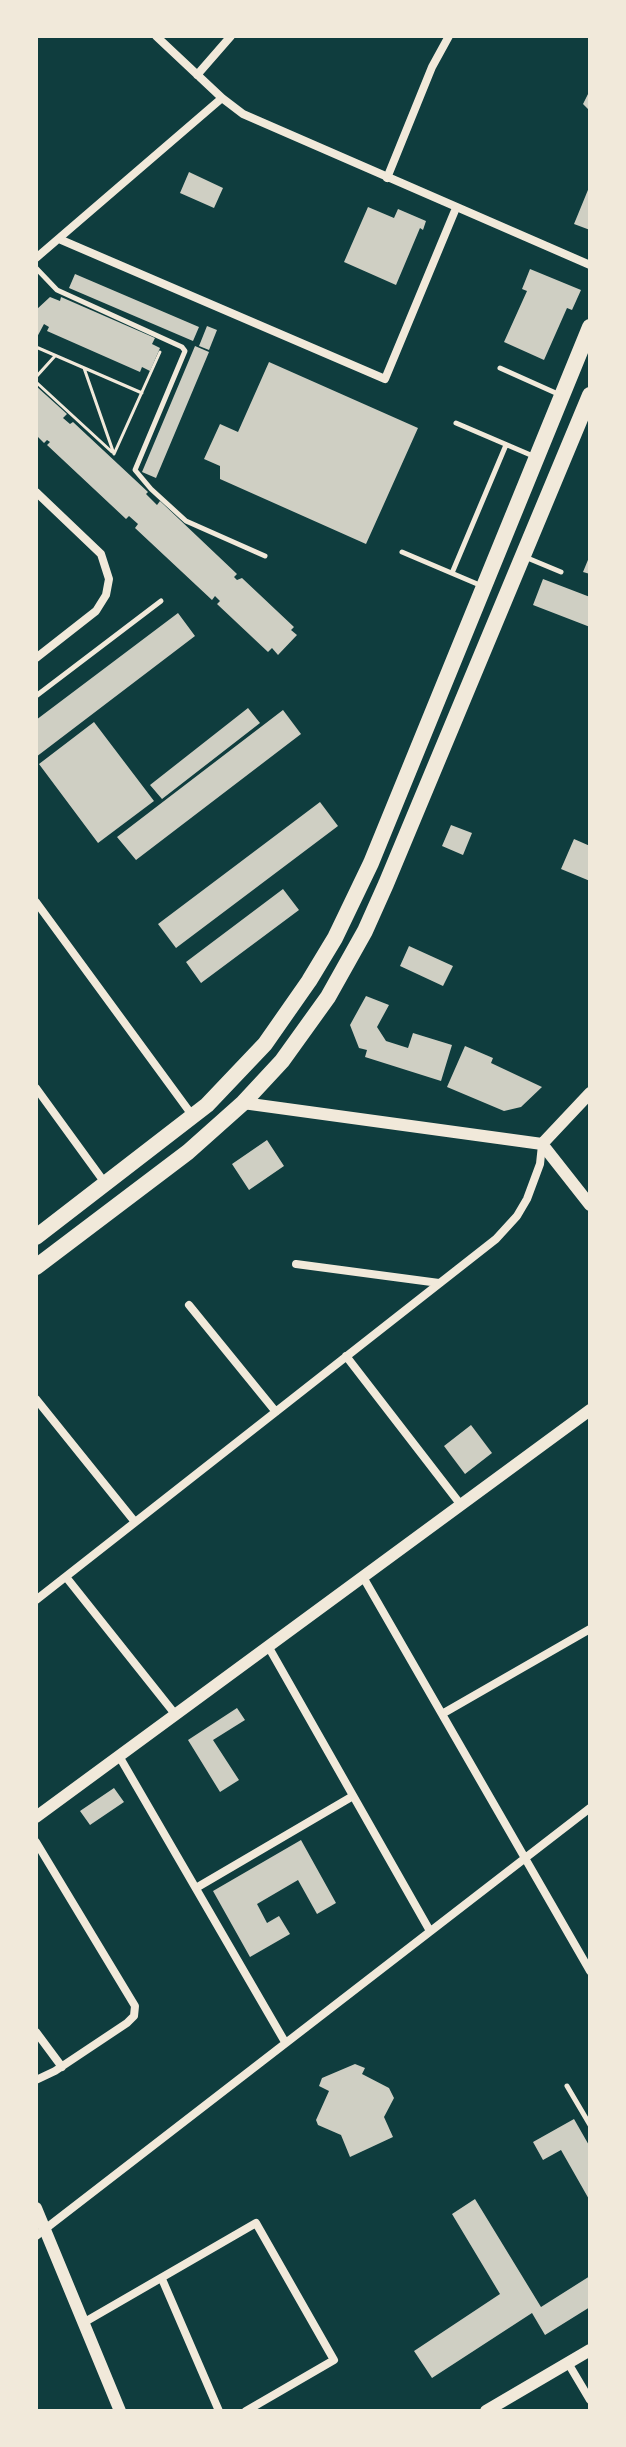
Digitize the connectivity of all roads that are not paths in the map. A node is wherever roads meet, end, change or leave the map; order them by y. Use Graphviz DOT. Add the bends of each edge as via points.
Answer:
graph roads {
  1 [pos="156,36"];
  2 [pos="231,36"];
  3 [pos="449,36"];
  4 [pos="197,75"];
  5 [pos="222,98"];
  6 [pos="387,178"];
  7 [pos="456,208"];
  8 [pos="59,239"];
  9 [pos="36,258"];
  10 [pos="590,265"];
  11 [pos="36,268"];
  12 [pos="590,327"];
  13 [pos="500,368"];
  14 [pos="590,395"];
  15 [pos="563,396"];
  16 [pos="456,423"];
  17 [pos="506,445"];
  18 [pos="537,458"];
  19 [pos="36,492"];
  20 [pos="402,552"];
  21 [pos="265,556"];
  22 [pos="523,556"];
  23 [pos="561,572"];
  24 [pos="452,573"];
  25 [pos="484,587"];
  26 [pos="161,601"];
  27 [pos="36,658"];
  28 [pos="36,696"];
  29 [pos="36,902"];
  30 [pos="36,1088"];
  31 [pos="590,1093"];
  32 [pos="243,1103"];
  33 [pos="207,1105"];
  34 [pos="193,1116"];
  35 [pos="542,1144"];
  36 [pos="105,1184"];
  37 [pos="590,1205"];
  38 [pos="36,1237"];
  39 [pos="296,1264"];
  40 [pos="36,1267"];
  41 [pos="439,1283"];
  42 [pos="189,1305"];
  43 [pos="346,1356"];
  44 [pos="36,1399"];
  45 [pos="590,1410"];
  46 [pos="276,1412"];
  47 [pos="461,1505"];
  48 [pos="135,1522"];
  49 [pos="66,1577"];
  50 [pos="363,1577"];
  51 [pos="36,1600"];
  52 [pos="590,1629"];
  53 [pos="268,1646"];
  54 [pos="175,1714"];
  55 [pos="442,1714"];
  56 [pos="119,1756"];
  57 [pos="353,1796"];
  58 [pos="590,1808"];
  59 [pos="36,1817"];
  60 [pos="36,1842"];
  61 [pos="525,1858"];
  62 [pos="196,1888"];
  63 [pos="430,1931"];
  64 [pos="590,1971"];
  65 [pos="36,2032"];
  66 [pos="285,2042"];
  67 [pos="62,2067"];
  68 [pos="36,2080"];
  69 [pos="567,2086"];
  70 [pos="590,2125"];
  71 [pos="36,2208"];
  72 [pos="40,2233"];
  73 [pos="162,2279"];
  74 [pos="83,2323"];
  75 [pos="590,2350"];
  76 [pos="568,2363"];
  77 [pos="590,2400"];
  78 [pos="120,2411"];
  79 [pos="219,2411"];
  80 [pos="246,2411"];
  81 [pos="486,2411"];
  1 -- 4 [label="street"];
  2 -- 4 [label="street"];
  3 -- 6 [label="street"];
  4 -- 5 [label="street"];
  5 -- 6 [label="street" via="259,122"];
  5 -- 8 [label="street"];
  6 -- 7 [label="street"];
  7 -- 8 [label="street" via="385,379"];
  7 -- 10 [label="street"];
  8 -- 9 [label="street"];
  11 -- 21 [label="lane" via="57,290 182,347 185,351 135,470 186,521"];
  12 -- 15 [label="main road"];
  13 -- 15 [label="lane"];
  14 -- 22 [label="main road"];
  15 -- 18 [label="main road"];
  16 -- 17 [label="lane"];
  17 -- 18 [label="lane"];
  17 -- 24 [label="lane"];
  18 -- 25 [label="main road"];
  19 -- 27 [label="street" via="101,554 109,579 96,611"];
  20 -- 24 [label="lane"];
  22 -- 23 [label="lane"];
  22 -- 32 [label="main road" via="365,931 306,1029"];
  24 -- 25 [label="lane"];
  25 -- 33 [label="main road" via="335,938 265,1044"];
  26 -- 28 [label="lane"];
  29 -- 34 [label="street"];
  30 -- 36 [label="street"];
  31 -- 35 [label="street"];
  32 -- 33 [label="main road"];
  32 -- 35 [label="street"];
  32 -- 40 [label="main road" via="188,1152"];
  33 -- 34 [label="main road"];
  34 -- 36 [label="main road"];
  35 -- 37 [label="street"];
  35 -- 41 [label="street" via="534,1184 517,1216"];
  36 -- 38 [label="main road"];
  39 -- 41 [label="street"];
  41 -- 43 [label="street"];
  42 -- 46 [label="street"];
  43 -- 46 [label="street"];
  43 -- 47 [label="street"];
  44 -- 48 [label="street"];
  45 -- 47 [label="street"];
  46 -- 48 [label="street"];
  47 -- 50 [label="street"];
  48 -- 49 [label="street"];
  49 -- 51 [label="street"];
  49 -- 54 [label="street"];
  50 -- 53 [label="street"];
  50 -- 55 [label="street"];
  52 -- 55 [label="street"];
  53 -- 54 [label="street"];
  53 -- 57 [label="street"];
  54 -- 56 [label="street"];
  55 -- 61 [label="street"];
  56 -- 59 [label="street"];
  56 -- 62 [label="street"];
  57 -- 62 [label="street"];
  57 -- 63 [label="street"];
  58 -- 61 [label="street"];
  60 -- 67 [label="street" via="132,1997 135,2011 127,2023"];
  61 -- 63 [label="street"];
  61 -- 64 [label="street"];
  62 -- 66 [label="street"];
  63 -- 66 [label="street"];
  65 -- 67 [label="street"];
  66 -- 72 [label="street"];
  67 -- 68 [label="street"];
  69 -- 70 [label="lane"];
  71 -- 72 [label="street"];
  72 -- 74 [label="street"];
  73 -- 74 [label="street"];
  73 -- 79 [label="street"];
  73 -- 80 [label="street" via="256,2223 334,2360"];
  74 -- 78 [label="street"];
  75 -- 76 [label="street"];
  76 -- 77 [label="street"];
  76 -- 81 [label="street"];
}
